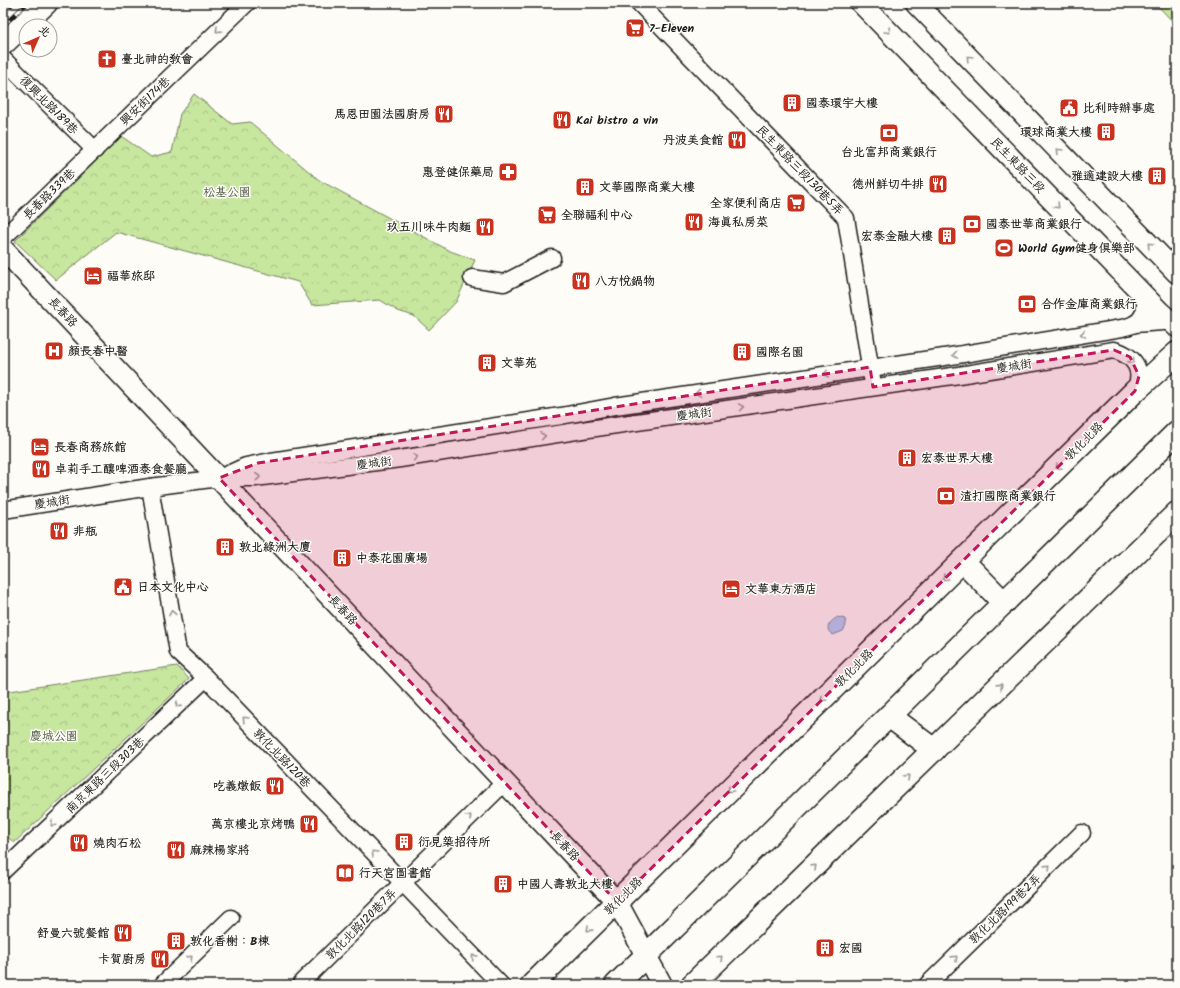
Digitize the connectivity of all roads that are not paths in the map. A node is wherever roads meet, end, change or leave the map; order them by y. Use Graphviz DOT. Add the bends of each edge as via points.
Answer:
graph roads {
  1 [pos="46,3"];
  2 [pos="247,3"];
  3 [pos="639,3"];
  4 [pos="861,3"];
  5 [pos="916,3"];
  6 [pos="3,44"];
  7 [pos="3,60"];
  8 [pos="95,150"];
  9 [pos="3,238"];
  10 [pos="3,249"];
  11 [pos="552,258"];
  12 [pos="1177,273"];
  13 [pos="472,278"];
  14 [pos="1135,286"];
  15 [pos="1175,323"];
  16 [pos="1134,324"];
  17 [pos="1177,353"];
  18 [pos="870,367"];
  19 [pos="873,387"];
  20 [pos="1135,391"];
  21 [pos="1177,432"];
  22 [pos="219,478"];
  23 [pos="150,487"];
  24 [pos="3,510"];
  25 [pos="1177,513"];
  26 [pos="963,561"];
  27 [pos="1004,603"];
  28 [pos="206,678"];
  29 [pos="889,716"];
  30 [pos="934,750"];
  31 [pos="505,782"];
  32 [pos="1082,833"];
  33 [pos="3,871"];
  34 [pos="403,883"];
  35 [pos="617,902"];
  36 [pos="231,918"];
  37 [pos="646,956"];
  38 [pos="302,982"];
  39 [pos="162,985"];
  40 [pos="501,985"];
  41 [pos="532,985"];
  42 [pos="616,985"];
  43 [pos="662,985"];
  44 [pos="692,985"];
  45 [pos="927,985"];
  1 -- 6 [label="main road"];
  2 -- 8 [label="street, 興安街174巷, one-way"];
  3 -- 18 [label="street, 民生東路三段130巷5弄" via="846,218"];
  4 -- 14 [label="street, 民生東路三段, one-way"];
  12 -- 5 [label="street, one-way"];
  7 -- 8 [label="street, 復興北路189巷"];
  8 -- 9 [label="street, 長春路339巷"];
  10 -- 22 [label="street, 長春路"];
  11 -- 13 [label="street" via="504,283"];
  14 -- 15 [label="street, 民生東路三段" via="1159,311"];
  14 -- 16 [label="street" via="1144,298 1145,305 1140,319"];
  15 -- 16 [label="street, 慶城街"];
  16 -- 18 [label="street, 慶城街, one-way" via="951,356"];
  17 -- 20 [label="main road, 敦化北路"];
  18 -- 19 [label="street, 民生東路三段130巷5弄"];
  18 -- 22 [label="street, 慶城街, one-way" via="271,461 246,466"];
  19 -- 20 [label="street, 慶城街, one-way" via="1114,350 1124,353 1135,362 1139,376"];
  22 -- 19 [label="street, 慶城街, one-way" via="255,478 400,459 589,428"];
  20 -- 26 [label="main road, 敦化北路, one-way"];
  21 -- 27 [label="main road"];
  22 -- 23 [label="street, 慶城街"];
  22 -- 31 [label="street, 長春路"];
  23 -- 24 [label="street, 慶城街"];
  28 -- 23 [label="street, 敦化北路120巷, one-way" via="178,652"];
  30 -- 25 [label="main road, one-way"];
  26 -- 27 [label="main road"];
  26 -- 35 [label="main road, 敦化北路, one-way"];
  27 -- 29 [label="main road"];
  28 -- 33 [label="street, 南京東路三段303巷, one-way"];
  34 -- 28 [label="street, 敦化北路120巷, one-way"];
  29 -- 30 [label="main road"];
  29 -- 37 [label="main road"];
  44 -- 30 [label="main road, one-way"];
  34 -- 31 [label="street, 敦化北路120巷7弄, one-way"];
  31 -- 35 [label="street, 長春路"];
  45 -- 32 [label="street, 敦化北路199巷2弄, one-way"];
  34 -- 38 [label="street, 敦化北路120巷7弄"];
  40 -- 34 [label="street, 敦化北路120巷, one-way"];
  35 -- 37 [label="street, 長春路"];
  35 -- 41 [label="main road, 敦化北路, one-way"];
  39 -- 36 [label="street, one-way"];
  37 -- 42 [label="main road"];
  37 -- 43 [label="street, 長春路"];
}
